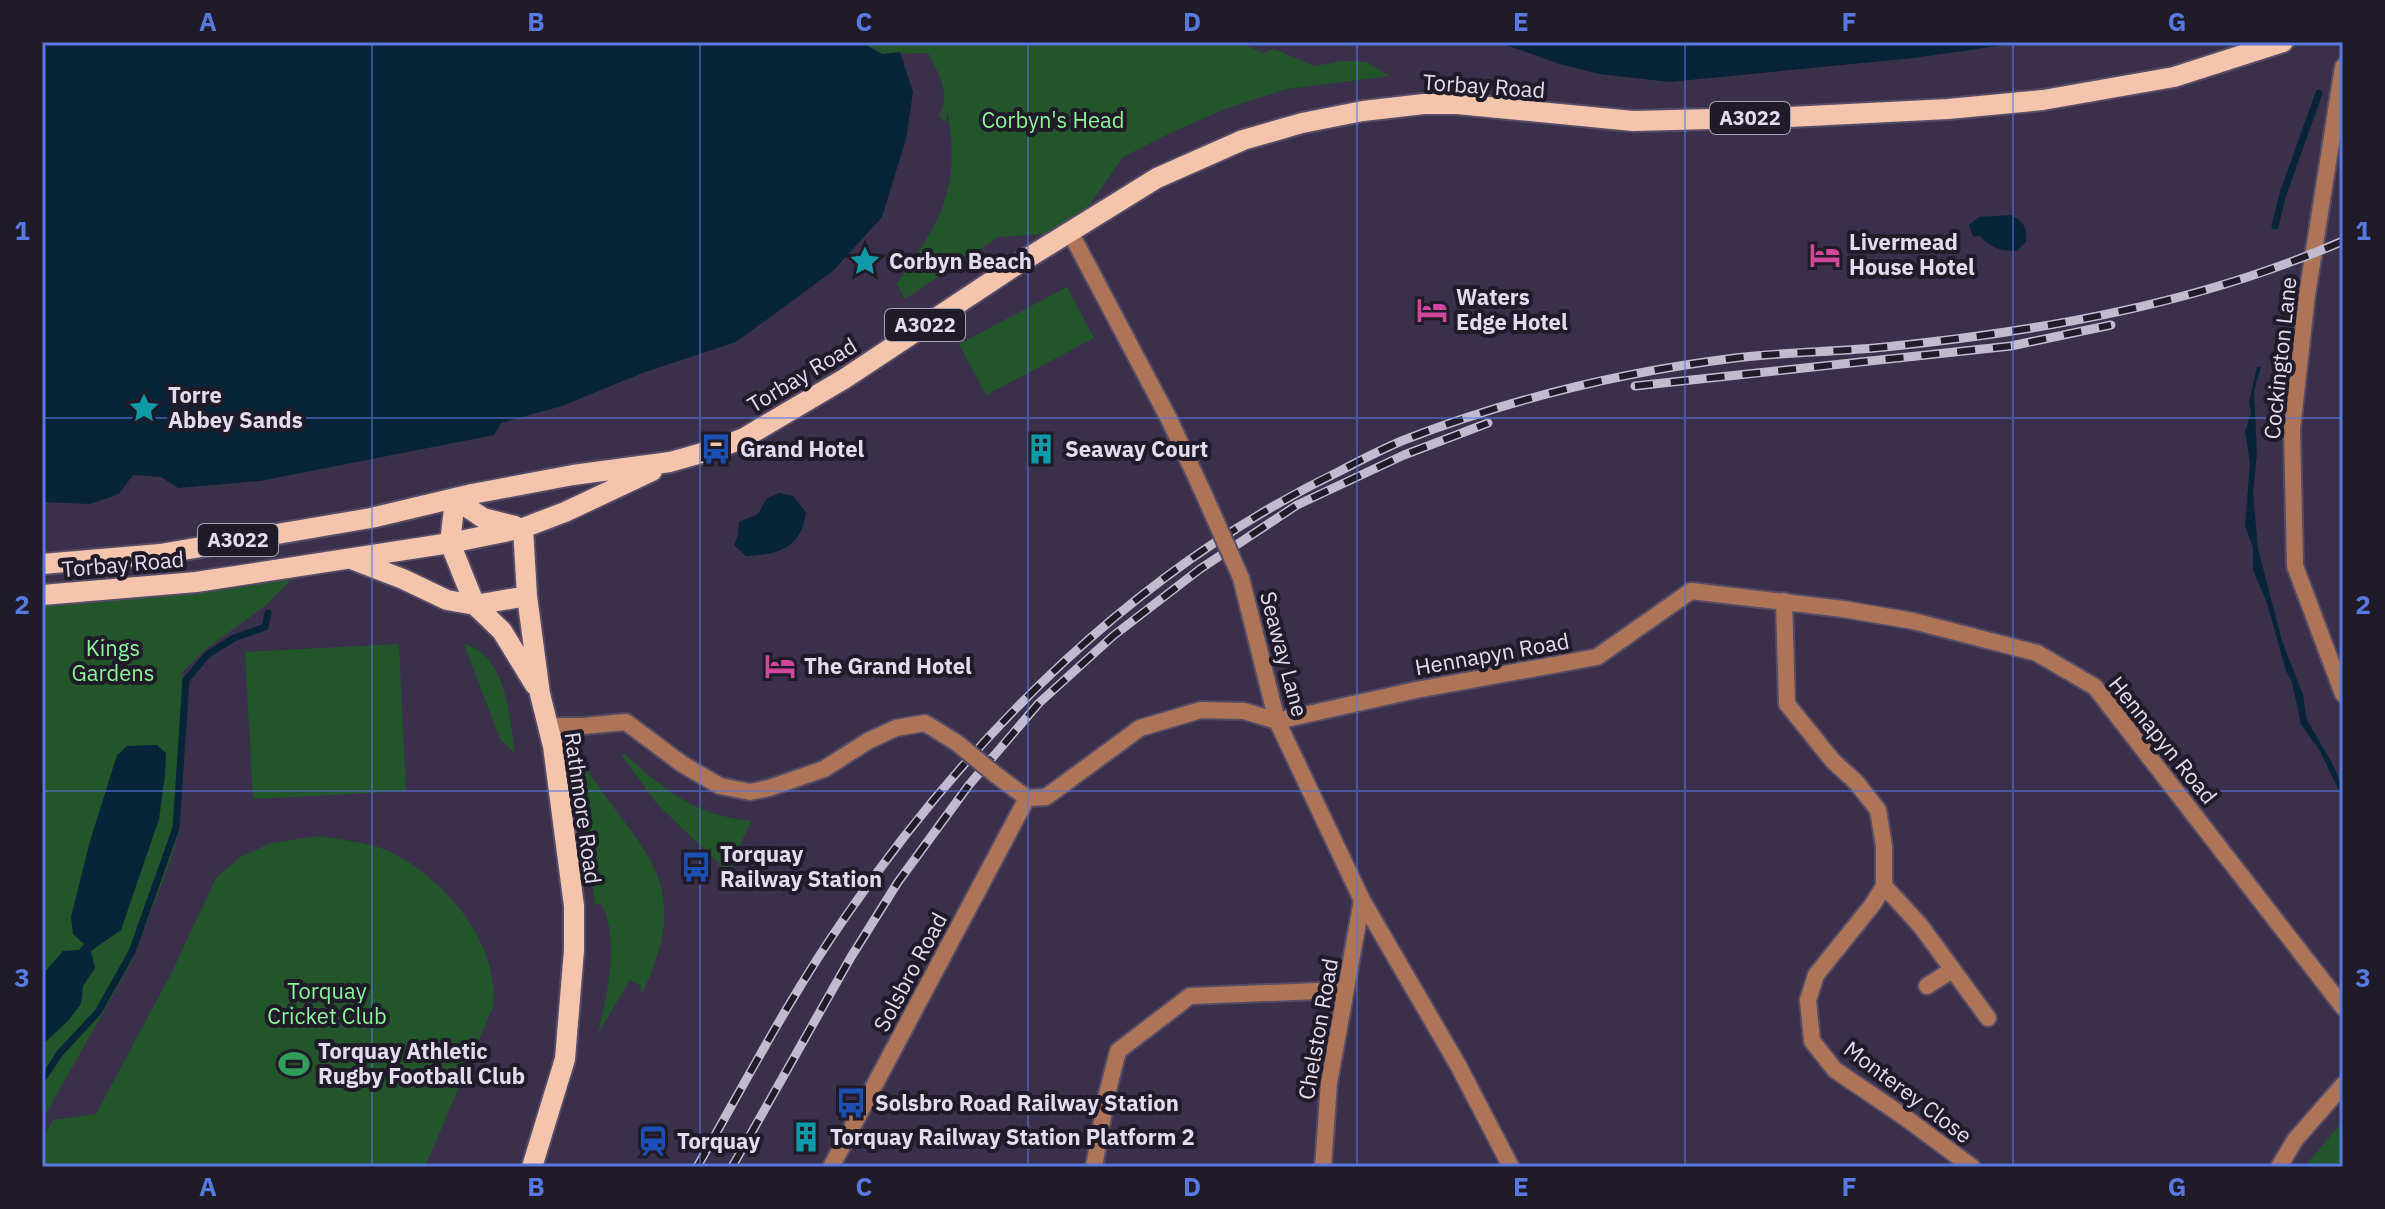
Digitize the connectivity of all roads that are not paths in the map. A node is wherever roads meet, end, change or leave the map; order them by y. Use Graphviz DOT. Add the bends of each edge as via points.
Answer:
graph roads {
  1 [pos="2283,42"];
  2 [pos="2343,67"];
  3 [pos="1070,232"];
  4 [pos="670,462"];
  5 [pos="455,499"];
  6 [pos="523,528"];
  7 [pos="450,543"];
  8 [pos="347,558"];
  9 [pos="44,564"];
  10 [pos="42,594"];
  11 [pos="527,596"];
  12 [pos="1784,601"];
  13 [pos="475,605"];
  14 [pos="540,694"];
  15 [pos="2343,694"];
  16 [pos="1277,721"];
  17 [pos="550,736"];
  18 [pos="1027,798"];
  19 [pos="1884,886"];
  20 [pos="1362,900"];
  21 [pos="1952,970"];
  22 [pos="1927,986"];
  23 [pos="1344,990"];
  24 [pos="2343,1007"];
  25 [pos="1988,1018"];
  26 [pos="2343,1085"];
  27 [pos="532,1167"];
  28 [pos="831,1167"];
  29 [pos="1094,1167"];
  30 [pos="1323,1167"];
  31 [pos="1511,1167"];
  32 [pos="1972,1167"];
  33 [pos="2279,1167"];
  1 -- 3 [label="main road, Torbay Road / A3022" via="2174,77 2043,100 1948,109 1633,121 1457,104 1363,111 1243,140 1157,178"];
  2 -- 15 [label="street, Cockington Lane" via="2292,429 2295,566"];
  3 -- 4 [label="main road, Torbay Road / A3022" via="744,438"];
  3 -- 16 [label="street, Seaway Lane, bridge" via="1169,419 1241,578"];
  4 -- 5 [label="main road, Torbay Road / A3022"];
  4 -- 6 [label="main road, Torbay Road / A3022"];
  5 -- 6 [label="main road" via="483,518"];
  5 -- 7 [label="main road"];
  5 -- 9 [label="main road, Torbay Road / A3022" via="160,554"];
  6 -- 7 [label="main road, Torbay Road / A3022"];
  6 -- 11 [label="main road, Rathmore Road"];
  7 -- 8 [label="main road, Torbay Road / A3022"];
  7 -- 13 [label="main road"];
  8 -- 10 [label="main road, Torbay Road / A3022" via="196,582"];
  8 -- 13 [label="main road, A3022" via="447,600"];
  9 -- 10 [label="main road, A3022"];
  11 -- 13 [label="main road, A3022"];
  11 -- 14 [label="main road, Rathmore Road"];
  12 -- 16 [label="street, Hennapyn Road" via="1691,591 1597,657"];
  12 -- 19 [label="street" via="1787,704 1878,810"];
  12 -- 24 [label="street, Hennapyn Road" via="1913,621 2037,653 2095,687"];
  13 -- 14 [label="main road" via="502,631"];
  14 -- 17 [label="main road, Rathmore Road"];
  16 -- 18 [label="street, Hennapyn Road" via="1244,711 1201,710 1140,728 1046,797"];
  16 -- 20 [label="street, Seaway Lane"];
  17 -- 18 [label="street, bridge" via="626,722 720,786 750,792 824,769 896,728 925,723"];
  17 -- 27 [label="main road, Rathmore Road" via="574,906 573,987 565,1059"];
  18 -- 28 [label="street, Solsbro Road"];
  19 -- 21 [label="street"];
  19 -- 32 [label="street, Monterey Close" via="1816,975 1808,1000 1812,1041 1835,1070"];
  20 -- 23 [label="street, Chelston Road"];
  20 -- 31 [label="street, Seaway Lane"];
  21 -- 22 [label="street"];
  21 -- 25 [label="street"];
  23 -- 29 [label="street" via="1190,996 1118,1051"];
  23 -- 30 [label="street, Chelston Road"];
  26 -- 33 [label="street"];
}
